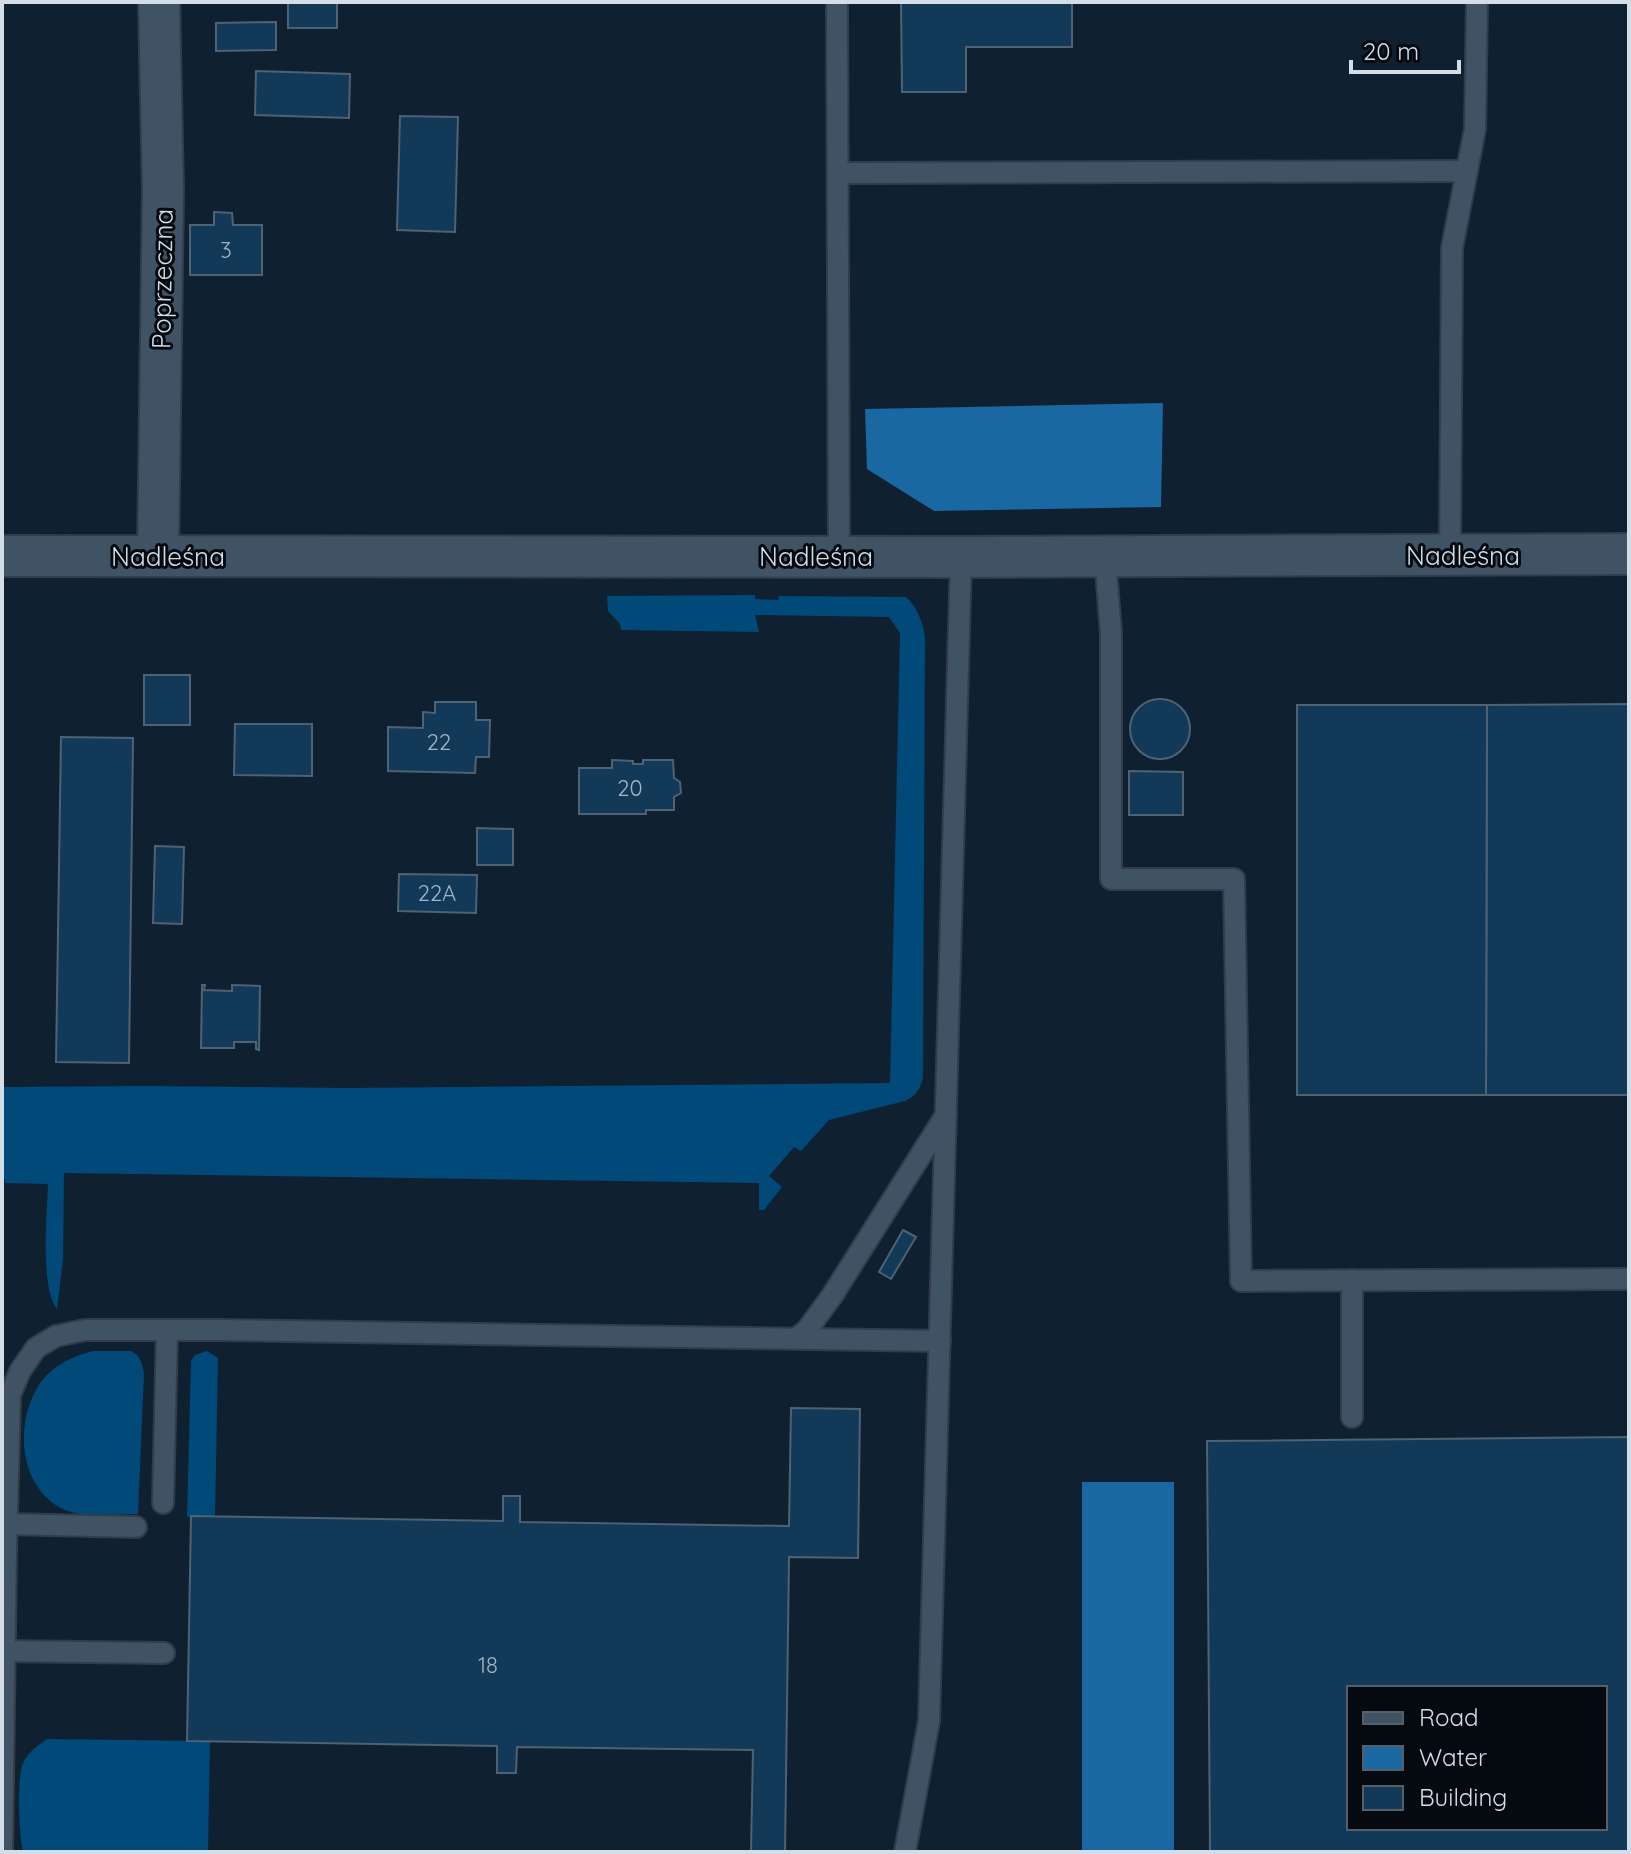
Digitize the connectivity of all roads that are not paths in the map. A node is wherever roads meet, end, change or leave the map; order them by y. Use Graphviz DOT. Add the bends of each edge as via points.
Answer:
graph roads {
  1 [pos="159,2"];
  2 [pos="837,2"];
  3 [pos="1477,2"];
  4 [pos="1467,171"];
  5 [pos="839,173"];
  6 [pos="1629,554"];
  7 [pos="1450,555"];
  8 [pos="2,556"];
  9 [pos="158,556"];
  10 [pos="839,556"];
  11 [pos="1105,556"];
  12 [pos="961,557"];
  13 [pos="946,1115"];
  14 [pos="1629,1279"];
  15 [pos="1352,1280"];
  16 [pos="167,1330"];
  17 [pos="797,1338"];
  18 [pos="940,1341"];
  19 [pos="1352,1417"];
  20 [pos="163,1503"];
  21 [pos="6,1524"];
  22 [pos="136,1527"];
  23 [pos="4,1651"];
  24 [pos="164,1653"];
  25 [pos="2,1852"];
  26 [pos="905,1852"];
  1 -- 9 [label="street, Poprzeczna" via="163,190"];
  2 -- 5 [label="lane"];
  3 -- 4 [label="lane" via="1475,129"];
  4 -- 5 [label="lane"];
  4 -- 7 [label="lane" via="1452,248"];
  5 -- 10 [label="lane"];
  6 -- 7 [label="street, Nadleśna"];
  7 -- 11 [label="street, Nadleśna"];
  8 -- 9 [label="street, Nadleśna"];
  9 -- 10 [label="street, Nadleśna"];
  10 -- 12 [label="street, Nadleśna"];
  11 -- 12 [label="street, Nadleśna"];
  11 -- 15 [label="lane" via="1111,634 1111,879 1234,879 1241,1281"];
  12 -- 13 [label="lane"];
  13 -- 17 [label="lane" via="832,1296"];
  13 -- 18 [label="lane"];
  14 -- 15 [label="lane"];
  15 -- 19 [label="lane"];
  16 -- 17 [label="lane"];
  16 -- 20 [label="lane"];
  16 -- 21 [label="lane" via="85,1330 56,1336 36,1348 10,1395"];
  17 -- 18 [label="lane"];
  18 -- 26 [label="lane" via="929,1721"];
  21 -- 22 [label="lane"];
  21 -- 23 [label="lane"];
  23 -- 24 [label="lane"];
  23 -- 25 [label="lane"];
}
